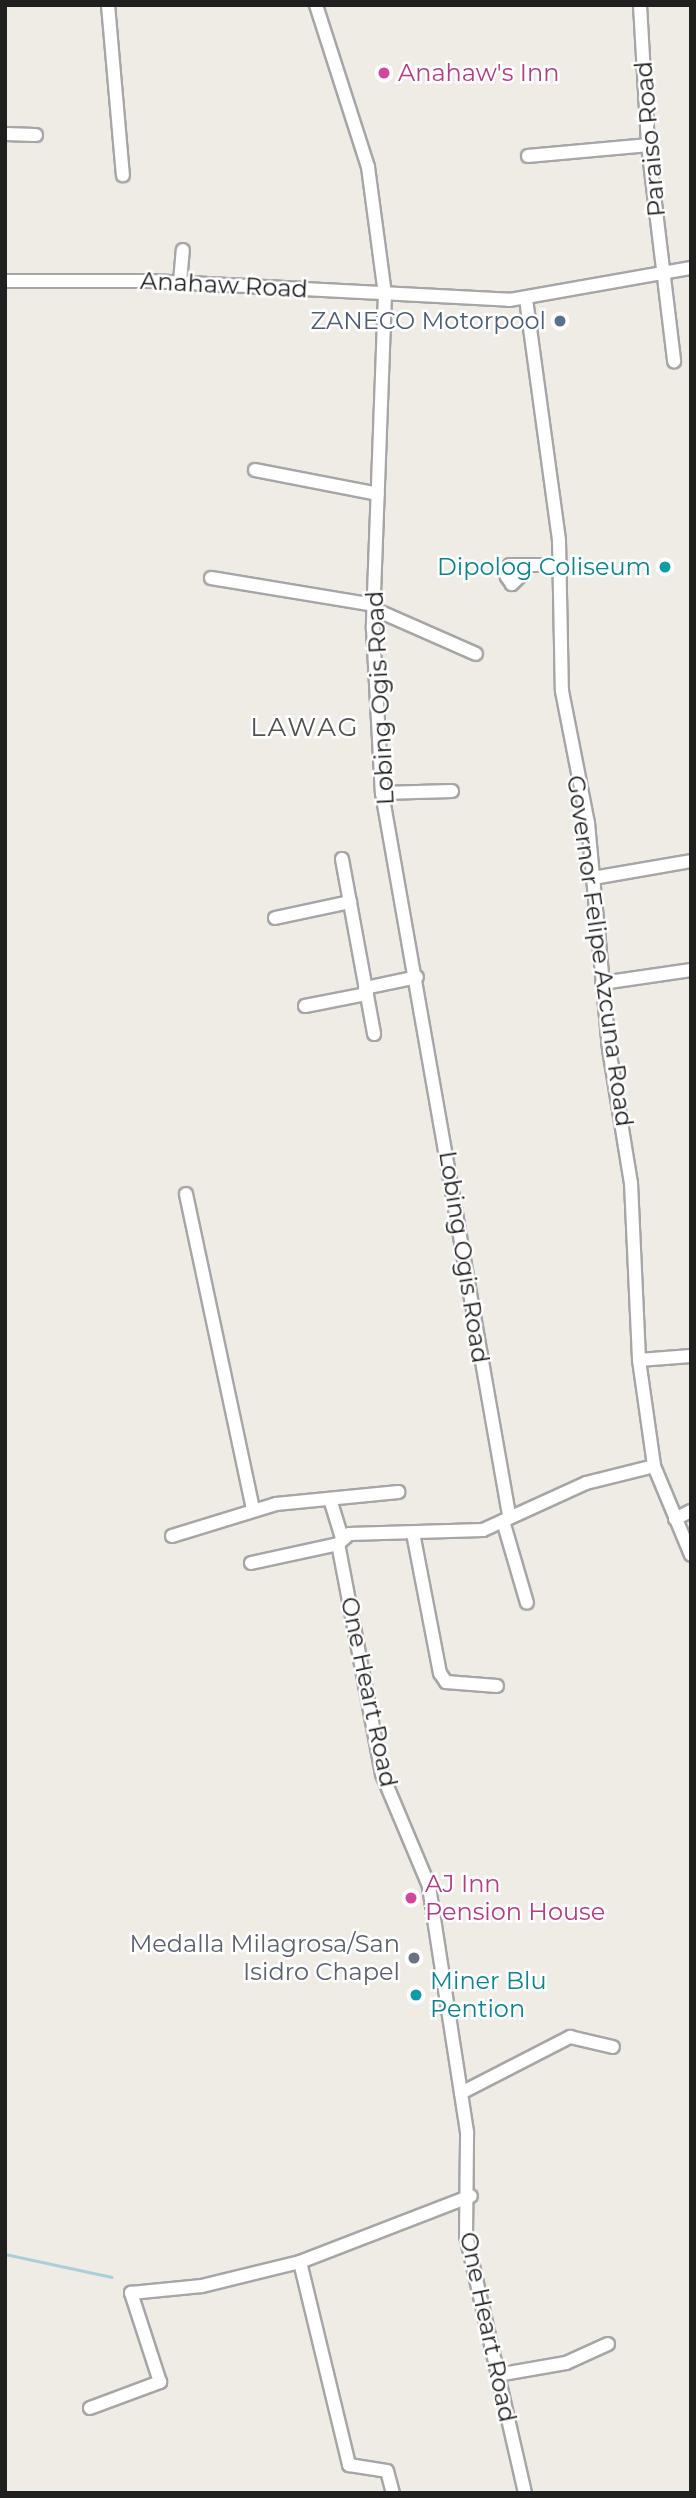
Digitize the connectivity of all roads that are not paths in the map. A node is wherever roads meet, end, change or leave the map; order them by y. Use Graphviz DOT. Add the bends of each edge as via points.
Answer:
graph roads {
  1 [pos="108,5"];
  2 [pos="316,5"];
  3 [pos="640,5"];
  4 [pos="5,134"];
  5 [pos="37,135"];
  6 [pos="648,145"];
  7 [pos="528,156"];
  8 [pos="123,175"];
  9 [pos="183,250"];
  10 [pos="691,268"];
  11 [pos="663,273"];
  12 [pos="5,281"];
  13 [pos="180,282"];
  14 [pos="385,294"];
  15 [pos="526,299"];
  16 [pos="674,361"];
  17 [pos="255,470"];
  18 [pos="378,494"];
  19 [pos="518,565"];
  20 [pos="560,565"];
  21 [pos="211,578"];
  22 [pos="375,607"];
  23 [pos="476,654"];
  24 [pos="452,791"];
  25 [pos="382,793"];
  26 [pos="342,859"];
  27 [pos="691,861"];
  28 [pos="593,878"];
  29 [pos="350,902"];
  30 [pos="275,918"];
  31 [pos="691,970"];
  32 [pos="417,977"];
  33 [pos="602,982"];
  34 [pos="366,991"];
  35 [pos="305,1006"];
  36 [pos="374,1034"];
  37 [pos="186,1194"];
  38 [pos="691,1356"];
  39 [pos="639,1360"];
  40 [pos="654,1466"];
  41 [pos="398,1492"];
  42 [pos="330,1499"];
  43 [pos="253,1509"];
  44 [pos="691,1511"];
  45 [pos="506,1518"];
  46 [pos="675,1519"];
  47 [pos="413,1533"];
  48 [pos="173,1536"];
  49 [pos="340,1541"];
  50 [pos="691,1555"];
  51 [pos="251,1563"];
  52 [pos="527,1603"];
  53 [pos="497,1686"];
  54 [pos="613,2047"];
  55 [pos="461,2093"];
  56 [pos="471,2196"];
  57 [pos="300,2262"];
  58 [pos="608,2344"];
  59 [pos="497,2375"];
  60 [pos="90,2408"];
  61 [pos="393,2493"];
  62 [pos="524,2493"];
  1 -- 8 [label="street"];
  2 -- 14 [label="street, Lobing Ogis Road" via="366,158"];
  3 -- 6 [label="street, Paraiso Road"];
  4 -- 5 [label="street"];
  6 -- 7 [label="street"];
  6 -- 11 [label="street, Paraiso Road"];
  9 -- 13 [label="street"];
  10 -- 11 [label="street, Anahaw Road"];
  11 -- 15 [label="street, Anahaw Road"];
  11 -- 16 [label="street, Paraiso Road"];
  12 -- 13 [label="street, Anahaw Road"];
  13 -- 14 [label="street, Anahaw Road"];
  14 -- 15 [label="street, Anahaw Road"];
  14 -- 18 [label="street, Lobing Ogis Road"];
  15 -- 20 [label="street, Governor Felipe Azcuna Road"];
  17 -- 18 [label="street"];
  18 -- 22 [label="street, Lobing Ogis Road"];
  19 -- 20 [label="street"];
  20 -- 28 [label="street, Governor Felipe Azcuna Road" via="562,691"];
  21 -- 22 [label="street"];
  22 -- 23 [label="street"];
  22 -- 25 [label="street, Lobing Ogis Road"];
  24 -- 25 [label="street"];
  25 -- 32 [label="street, Lobing Ogis Road"];
  26 -- 29 [label="street"];
  27 -- 28 [label="street"];
  28 -- 33 [label="street, Governor Felipe Azcuna Road"];
  29 -- 30 [label="street"];
  29 -- 34 [label="street"];
  31 -- 33 [label="street"];
  32 -- 34 [label="street"];
  32 -- 45 [label="street, Lobing Ogis Road"];
  33 -- 39 [label="street, Governor Felipe Azcuna Road" via="631,1183"];
  34 -- 35 [label="street"];
  34 -- 36 [label="street"];
  37 -- 43 [label="street"];
  38 -- 39 [label="street"];
  39 -- 40 [label="street, Governor Felipe Azcuna Road"];
  40 -- 45 [label="street" via="605,1477"];
  40 -- 46 [label="street, Governor Felipe Azcuna Road"];
  41 -- 42 [label="street"];
  42 -- 43 [label="street"];
  42 -- 49 [label="street, One Heart Road"];
  43 -- 48 [label="street"];
  44 -- 46 [label="street"];
  45 -- 47 [label="street" via="483,1530"];
  45 -- 52 [label="street, Lobing Ogis Road"];
  46 -- 50 [label="street, Governor Felipe Azcuna Road"];
  47 -- 49 [label="street"];
  47 -- 53 [label="street" via="440,1673 446,1682"];
  49 -- 51 [label="street"];
  49 -- 55 [label="street, One Heart Road" via="382,1774 429,1886"];
  54 -- 55 [label="street" via="570,2038"];
  55 -- 56 [label="street, One Heart Road"];
  56 -- 57 [label="street"];
  56 -- 59 [label="street, One Heart Road" via="466,2236"];
  57 -- 60 [label="street" via="202,2286 131,2293 160,2382"];
  57 -- 61 [label="street" via="349,2465 387,2471"];
  58 -- 59 [label="street" via="566,2363"];
  59 -- 62 [label="street, One Heart Road"];
}
